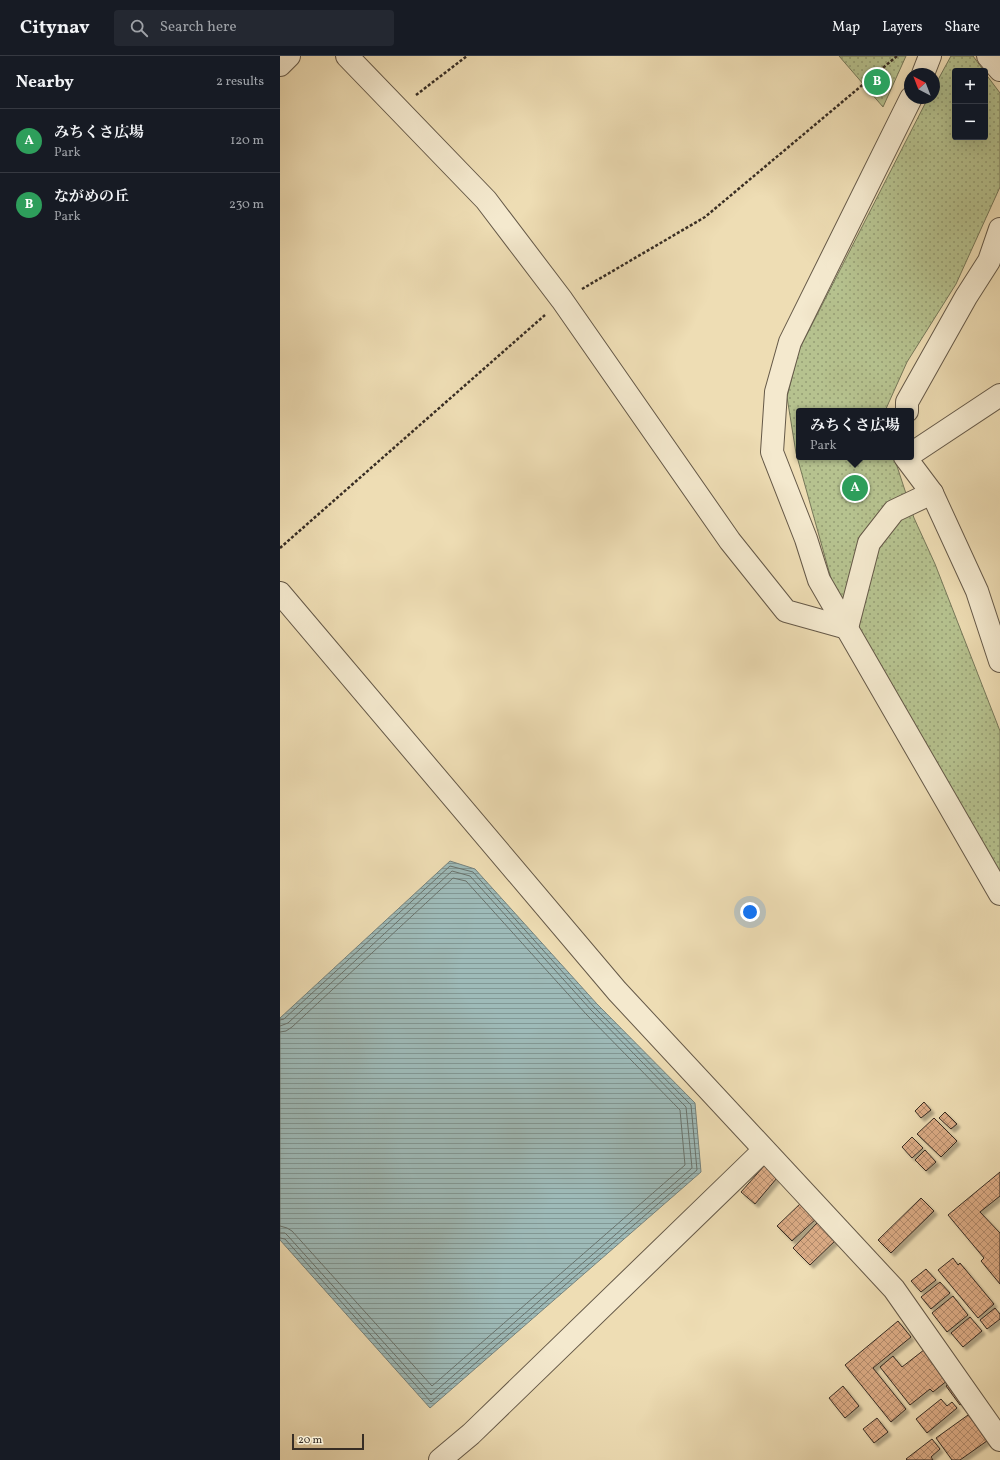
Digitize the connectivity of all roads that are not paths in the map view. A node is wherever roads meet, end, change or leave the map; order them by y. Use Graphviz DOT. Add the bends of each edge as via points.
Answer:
graph roads {
  1 [pos="290,56"];
  2 [pos="347,56"];
  3 [pos="930,56"];
  4 [pos="988,56"];
  5 [pos="280,65"];
  6 [pos="925,68"];
  7 [pos="1000,70"];
  8 [pos="908,104"];
  9 [pos="1000,230"];
  10 [pos="1000,395"];
  11 [pos="907,408"];
  12 [pos="914,452"];
  13 [pos="909,460"];
  14 [pos="932,493"];
  15 [pos="280,593"];
  16 [pos="847,628"];
  17 [pos="1000,661"];
  18 [pos="1000,894"];
  19 [pos="764,1150"];
  20 [pos="1000,1440"];
  21 [pos="440,1460"];
  1 -- 5 [label="street"];
  2 -- 16 [label="street" via="486,200 562,300 730,541 786,611"];
  3 -- 6 [label="street"];
  4 -- 7 [label="street"];
  8 -- 16 [label="street" via="790,342 776,392 772,452 819,580"];
  9 -- 11 [label="street" via="989,261 907,402"];
  10 -- 12 [label="street"];
  13 -- 14 [label="street"];
  14 -- 16 [label="street" via="894,511 869,543"];
  14 -- 17 [label="street" via="977,591"];
  15 -- 19 [label="street" via="617,991"];
  16 -- 18 [label="street"];
  19 -- 20 [label="street" via="894,1289"];
  19 -- 21 [label="street" via="471,1434"];
}
